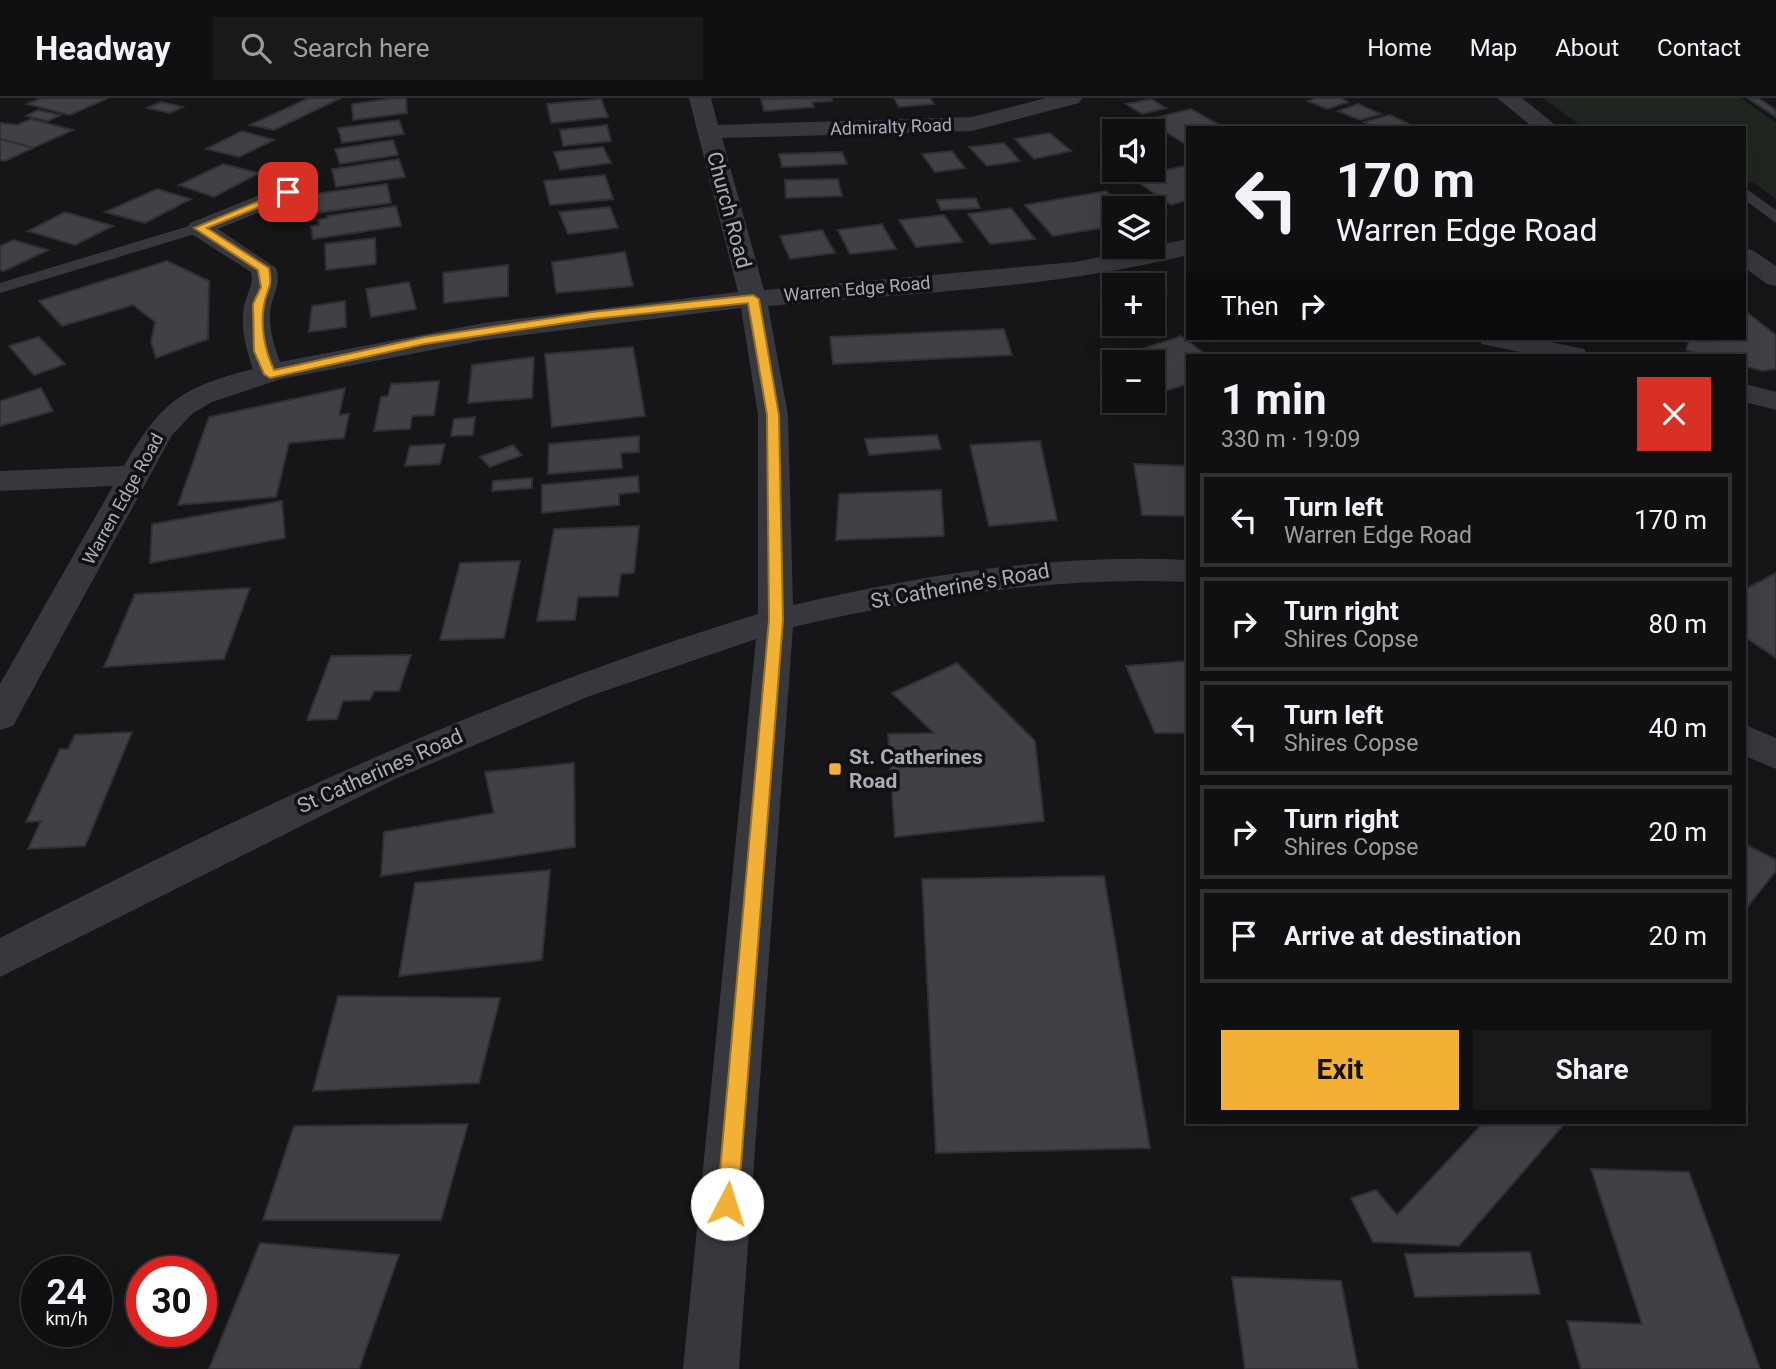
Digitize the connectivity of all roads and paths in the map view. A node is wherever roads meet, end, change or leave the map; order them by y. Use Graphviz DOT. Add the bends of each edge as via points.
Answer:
graph roads {
  1 [pos="1071,98"];
  2 [pos="1508,98"];
  3 [pos="704,115"];
  4 [pos="1545,126"];
  5 [pos="297,168"];
  6 [pos="1746,194"];
  7 [pos="1776,218"];
  8 [pos="199,228"];
  9 [pos="1186,248"];
  10 [pos="1165,253"];
  11 [pos="1746,257"];
  12 [pos="1134,259"];
  13 [pos="1160,259"];
  14 [pos="1181,275"];
  15 [pos="1776,278"];
  16 [pos="0,288"];
  17 [pos="753,299"];
  18 [pos="1502,340"];
  19 [pos="1569,354"];
  20 [pos="270,374"];
  21 [pos="1746,393"];
  22 [pos="1776,401"];
  23 [pos="137,475"];
  24 [pos="0,481"];
  25 [pos="1186,571"];
  26 [pos="776,620"];
  27 [pos="0,717"];
  28 [pos="1746,740"];
  29 [pos="1776,755"];
  30 [pos="0,959"];
  31 [pos="712,1369"];
  1 -- 3 [label="street, Admiralty Road" via="972,124"];
  2 -- 4 [label="street"];
  3 -- 17 [label="street, Church Road"];
  5 -- 8 [label="street" via="288,192"];
  6 -- 7 [label="lane"];
  8 -- 16 [label="lane"];
  8 -- 20 [label="street" via="263,268 267,287 258,304 259,351"];
  9 -- 10 [label="street, Warren Edge Road"];
  11 -- 15 [label="street"];
  12 -- 17 [label="street, Warren Edge Road" via="1004,277"];
  13 -- 14 [label="street"];
  17 -- 20 [label="street, Warren Edge Road" via="425,340"];
  17 -- 26 [label="street, Church Road" via="773,415"];
  18 -- 19 [label="street"];
  20 -- 23 [label="street, Warren Edge Road" via="213,391 185,405 159,431"];
  21 -- 22 [label="street"];
  23 -- 24 [label="street"];
  23 -- 27 [label="street, Warren Edge Road"];
  25 -- 26 [label="street, St Catherine's Road" via="1143,567 1046,570"];
  26 -- 30 [label="street, St Catherines Road" via="582,684 432,746 303,804"];
  26 -- 31 [label="street, Church Road"];
  28 -- 29 [label="street"];
}
